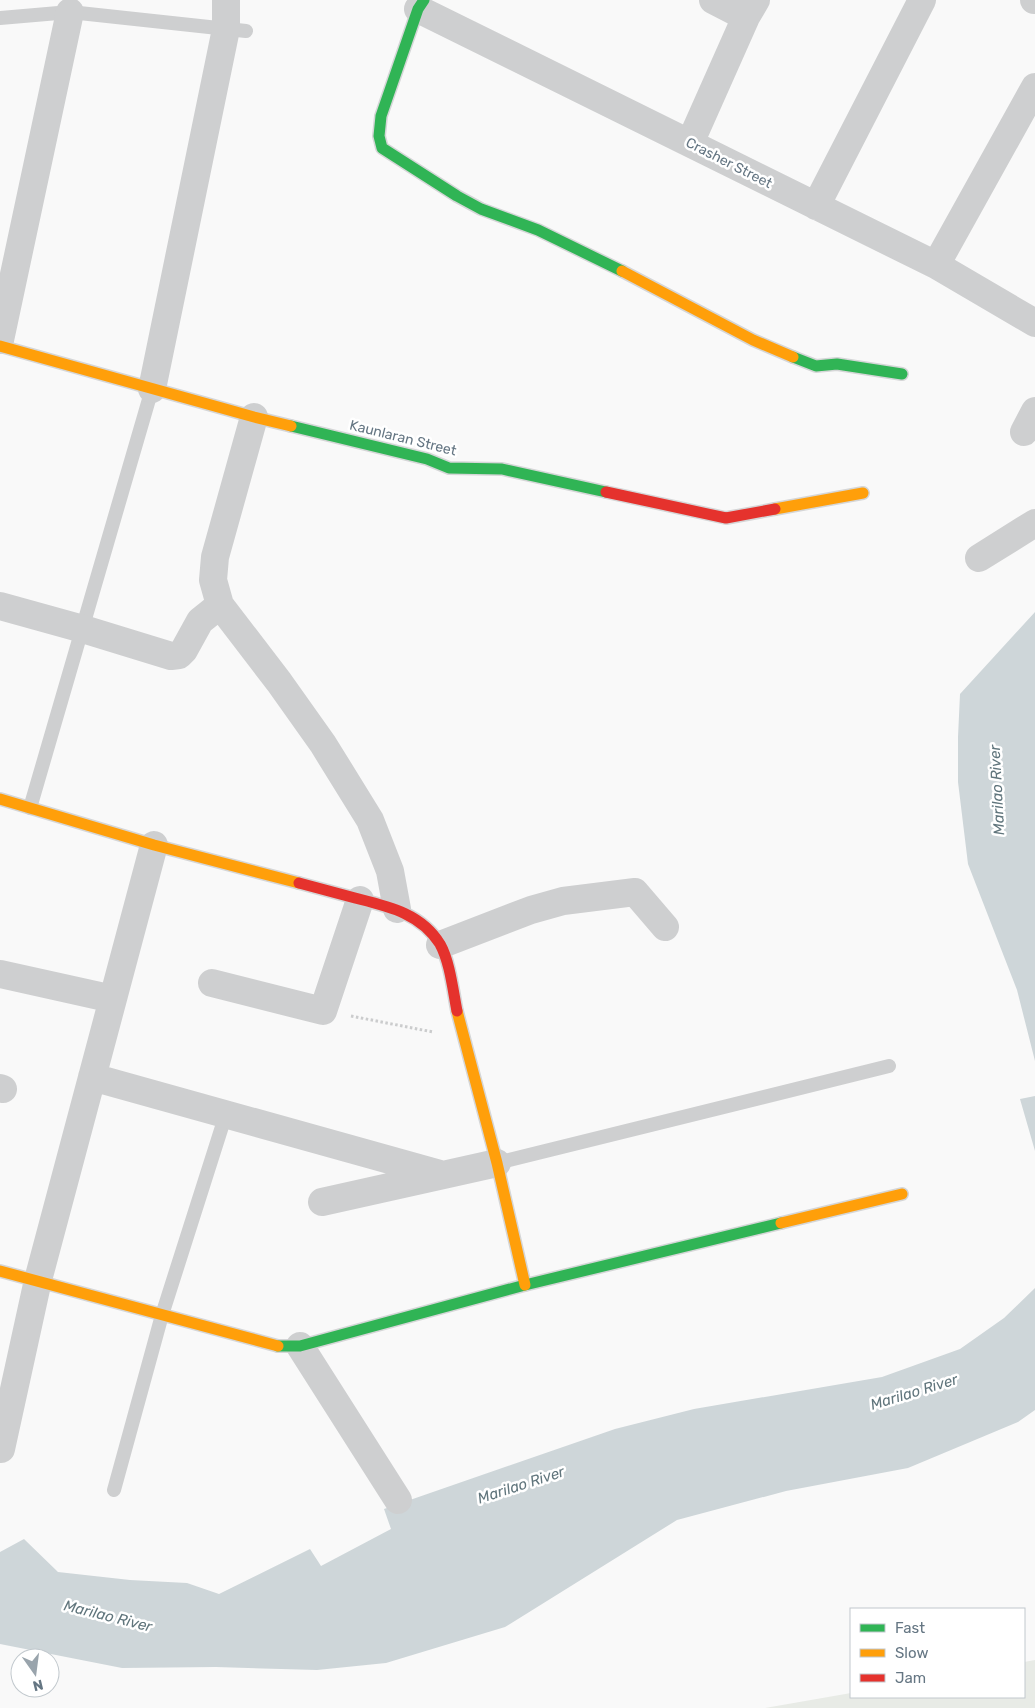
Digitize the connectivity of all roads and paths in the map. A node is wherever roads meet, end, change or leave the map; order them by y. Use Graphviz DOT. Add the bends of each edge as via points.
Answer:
graph roads {
  1 [pos="226,0"];
  2 [pos="713,0"];
  3 [pos="922,0"];
  4 [pos="421,5"];
  5 [pos="751,9"];
  6 [pos="70,12"];
  7 [pos="0,18"];
  8 [pos="236,30"];
  9 [pos="1035,87"];
  10 [pos="690,143"];
  11 [pos="816,206"];
  12 [pos="936,265"];
  13 [pos="1035,323"];
  14 [pos="0,340"];
  15 [pos="0,346"];
  16 [pos="902,374"];
  17 [pos="152,389"];
  18 [pos="254,417"];
  19 [pos="863,493"];
  20 [pos="1035,523"];
  21 [pos="979,558"];
  22 [pos="220,605"];
  23 [pos="0,606"];
  24 [pos="83,629"];
  25 [pos="0,799"];
  26 [pos="30,808"];
  27 [pos="154,846"];
  28 [pos="360,900"];
  29 [pos="397,909"];
  30 [pos="665,927"];
  31 [pos="440,945"];
  32 [pos="0,974"];
  33 [pos="212,983"];
  34 [pos="114,999"];
  35 [pos="323,1011"];
  36 [pos="463,1038"];
  37 [pos="889,1066"];
  38 [pos="92,1077"];
  39 [pos="226,1114"];
  40 [pos="497,1163"];
  41 [pos="440,1174"];
  42 [pos="902,1194"];
  43 [pos="322,1202"];
  44 [pos="0,1271"];
  45 [pos="38,1280"];
  46 [pos="525,1285"];
  47 [pos="162,1315"];
  48 [pos="300,1346"];
  49 [pos="1,1449"];
  50 [pos="114,1490"];
  51 [pos="398,1500"];
  1 -- 8 [label="street"];
  2 -- 5 [label="street"];
  3 -- 11 [label="street"];
  4 -- 10 [label="street, Crasher Street"];
  4 -- 16 [label="street" via="381,116 378,132 382,148 481,209 538,230 655,286 753,340 816,366 837,364"];
  5 -- 10 [label="street"];
  6 -- 7 [label="lane"];
  6 -- 8 [label="lane"];
  6 -- 14 [label="street"];
  8 -- 17 [label="street"];
  9 -- 12 [label="street"];
  10 -- 11 [label="street, Crasher Street"];
  11 -- 12 [label="street, Crasher Street"];
  12 -- 13 [label="street, Crasher Street"];
  15 -- 17 [label="street, Kaunlaran Street"];
  17 -- 18 [label="street, Kaunlaran Street"];
  17 -- 24 [label="lane"];
  18 -- 19 [label="street, Kaunlaran Street" via="396,451 448,468 502,469 726,518"];
  18 -- 22 [label="street" via="215,557 213,580"];
  20 -- 21 [label="street"];
  22 -- 24 [label="street" via="200,621 178,655 170,656"];
  22 -- 29 [label="street" via="323,744 370,820 390,871"];
  23 -- 24 [label="street"];
  24 -- 26 [label="lane"];
  25 -- 26 [label="street"];
  26 -- 27 [label="street"];
  27 -- 28 [label="street"];
  27 -- 34 [label="street"];
  28 -- 29 [label="street"];
  28 -- 35 [label="street"];
  29 -- 31 [label="street" via="417,920"];
  30 -- 31 [label="street" via="635,892 563,901"];
  31 -- 36 [label="street"];
  32 -- 34 [label="street"];
  33 -- 35 [label="street"];
  34 -- 38 [label="street"];
  35 -- 36 [label="path"];
  36 -- 40 [label="street"];
  37 -- 40 [label="lane"];
  38 -- 39 [label="street"];
  38 -- 45 [label="street"];
  39 -- 41 [label="street"];
  39 -- 47 [label="lane"];
  40 -- 41 [label="street"];
  40 -- 46 [label="street"];
  41 -- 43 [label="street"];
  42 -- 46 [label="street"];
  44 -- 45 [label="street"];
  45 -- 47 [label="street"];
  45 -- 49 [label="street"];
  46 -- 48 [label="street"];
  47 -- 48 [label="street" via="269,1344"];
  47 -- 50 [label="lane"];
  48 -- 51 [label="street"];
}
